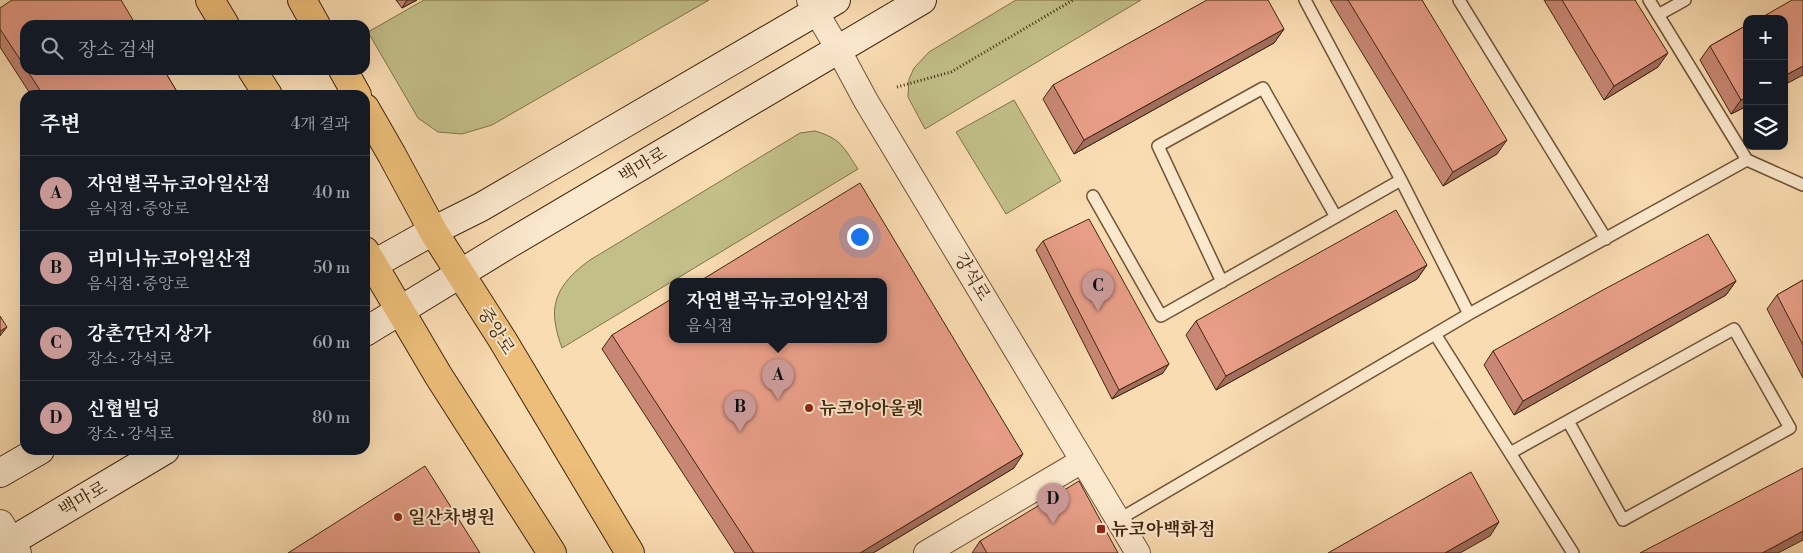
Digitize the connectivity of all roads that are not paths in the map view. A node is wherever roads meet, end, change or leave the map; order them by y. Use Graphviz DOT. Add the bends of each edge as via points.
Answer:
graph roads {
  1 [pos="210,0"];
  2 [pos="302,0"];
  3 [pos="922,0"];
  4 [pos="1305,0"];
  5 [pos="1460,0"];
  6 [pos="1649,0"];
  7 [pos="1685,0"];
  8 [pos="820,4"];
  9 [pos="1658,15"];
  10 [pos="222,20"];
  11 [pos="313,20"];
  12 [pos="838,49"];
  13 [pos="255,75"];
  14 [pos="346,75"];
  15 [pos="265,90"];
  16 [pos="354,90"];
  17 [pos="370,117"];
  18 [pos="1748,160"];
  19 [pos="1401,180"];
  20 [pos="1803,185"];
  21 [pos="1092,196"];
  22 [pos="1336,217"];
  23 [pos="433,231"];
  24 [pos="1606,239"];
  25 [pos="370,260"];
  26 [pos="370,264"];
  27 [pos="460,274"];
  28 [pos="1222,282"];
  29 [pos="400,309"];
  30 [pos="1468,314"];
  31 [pos="370,329"];
  32 [pos="1435,334"];
  33 [pos="1568,421"];
  34 [pos="1510,453"];
  35 [pos="31,455"];
  36 [pos="156,455"];
  37 [pos="1082,461"];
  38 [pos="0,473"];
  39 [pos="1118,520"];
  40 [pos="7,542"];
  41 [pos="552,553"];
  42 [pos="630,553"];
  43 [pos="926,553"];
  44 [pos="1138,553"];
  45 [pos="1573,553"];
  1 -- 10 [label="main road"];
  2 -- 11 [label="main road"];
  3 -- 12 [label="main road, 백마로"];
  4 -- 19 [label="lane"];
  5 -- 24 [label="lane"];
  6 -- 9 [label="lane"];
  7 -- 9 [label="lane"];
  8 -- 12 [label="street, 강석로"];
  8 -- 23 [label="main road" via="481,208"];
  9 -- 18 [label="lane"];
  12 -- 27 [label="main road, 백마로"];
  12 -- 37 [label="street, 강석로"];
  13 -- 15 [label="main road"];
  14 -- 16 [label="main road"];
  17 -- 23 [label="main road, 중앙로"];
  18 -- 20 [label="lane"];
  18 -- 24 [label="lane"];
  19 -- 22 [label="lane"];
  19 -- 30 [label="lane"];
  21 -- 28 [label="lane" via="1161,316"];
  22 -- 28 [label="lane"];
  22 -- 28 [label="lane" via="1263,88 1158,146"];
  23 -- 25 [label="main road"];
  23 -- 27 [label="main road, 중앙로"];
  24 -- 30 [label="lane"];
  26 -- 29 [label="main road"];
  27 -- 29 [label="main road, 백마로"];
  27 -- 42 [label="main road, 중앙로"];
  29 -- 31 [label="main road, 백마로"];
  29 -- 41 [label="main road" via="438,375"];
  30 -- 32 [label="lane"];
  32 -- 34 [label="lane"];
  32 -- 39 [label="lane"];
  33 -- 33 [label="lane" via="1623,520 1790,428 1734,328"];
  33 -- 34 [label="lane"];
  34 -- 45 [label="lane"];
  35 -- 38 [label="main road"];
  36 -- 40 [label="main road, 백마로"];
  37 -- 39 [label="street, 강석로"];
  37 -- 43 [label="street"];
  39 -- 44 [label="street, 강석로"];
}
